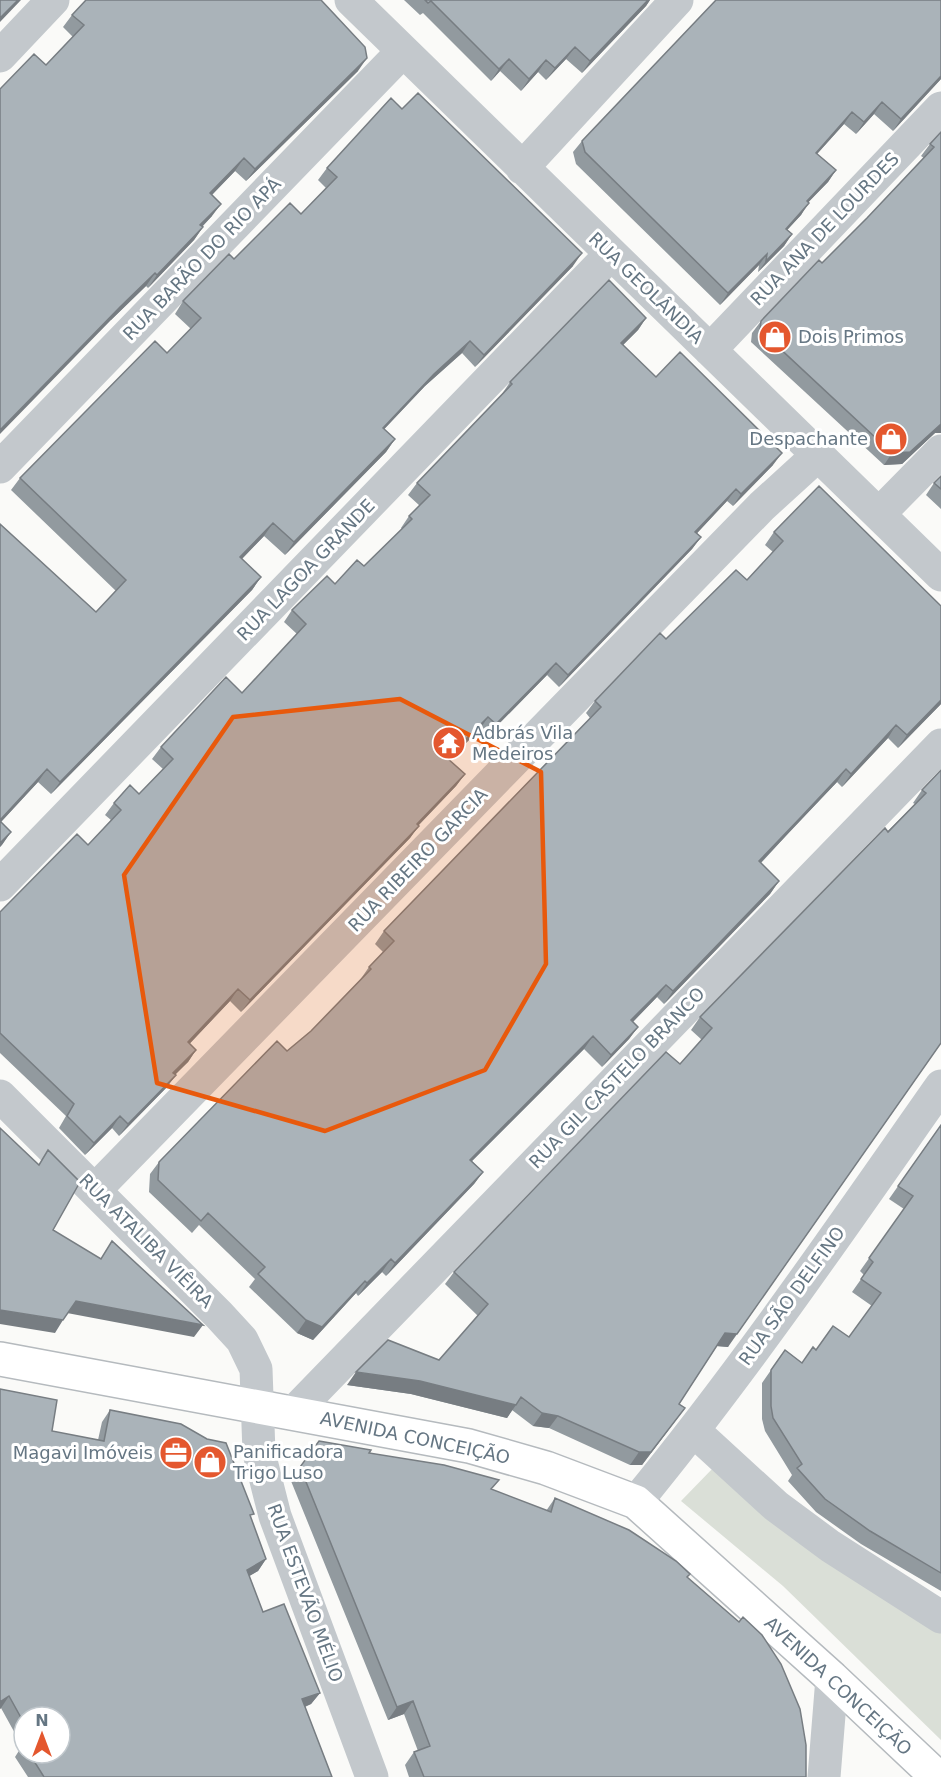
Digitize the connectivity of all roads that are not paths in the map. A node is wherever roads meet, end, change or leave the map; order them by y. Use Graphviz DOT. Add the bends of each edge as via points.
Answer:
graph roads {
  1 [pos="53,0"];
  2 [pos="351,0"];
  3 [pos="676,0"];
  4 [pos="404,51"];
  5 [pos="0,56"];
  6 [pos="941,108"];
  7 [pos="522,168"];
  8 [pos="611,254"];
  9 [pos="710,350"];
  10 [pos="941,451"];
  11 [pos="818,455"];
  12 [pos="0,467"];
  13 [pos="879,514"];
  14 [pos="941,575"];
  15 [pos="941,745"];
  16 [pos="0,885"];
  17 [pos="941,1086"];
  18 [pos="0,1096"];
  19 [pos="95,1190"];
  20 [pos="0,1359"];
  21 [pos="256,1405"];
  22 [pos="294,1412"];
  23 [pos="694,1431"];
  24 [pos="636,1502"];
  25 [pos="941,1617"];
  26 [pos="832,1678"];
  27 [pos="372,1777"];
  28 [pos="824,1777"];
  29 [pos="937,1777"];
  1 -- 5 [label="street"];
  2 -- 4 [label="street, RUA GEOLÂNDIA"];
  3 -- 7 [label="street"];
  4 -- 7 [label="street, RUA GEOLÂNDIA"];
  4 -- 12 [label="street, RUA BARÃO DO RIO APÁ"];
  6 -- 9 [label="street, RUA ANA DE LOURDES"];
  7 -- 8 [label="street, RUA GEOLÂNDIA"];
  8 -- 9 [label="street, RUA GEOLÂNDIA"];
  8 -- 16 [label="street, RUA LAGOA GRANDE"];
  9 -- 11 [label="street, RUA GEOLÂNDIA"];
  10 -- 13 [label="street"];
  11 -- 13 [label="street, RUA GEOLÂNDIA"];
  11 -- 19 [label="street, RUA RIBEIRO GARCIA" via="754,514"];
  13 -- 14 [label="street, RUA GEOLÂNDIA"];
  15 -- 22 [label="street, RUA GIL CASTELO BRANCO"];
  17 -- 23 [label="street, RUA SÃO DELFINO"];
  18 -- 19 [label="street, RUA ATALIBA VIÊIRA"];
  19 -- 21 [label="street, RUA ATALIBA VIÊIRA" via="242,1340 256,1369"];
  20 -- 21 [label="main road, AVENIDA CONCEIÇÃO"];
  21 -- 22 [label="main road, AVENIDA CONCEIÇÃO"];
  21 -- 27 [label="street, RUA ESTEVÃO MÉLIO" via="260,1453 275,1516"];
  22 -- 24 [label="main road, AVENIDA CONCEIÇÃO" via="469,1446 546,1468"];
  23 -- 24 [label="street, RUA SÃO DELFINO"];
  23 -- 25 [label="street" via="776,1506 830,1546"];
  24 -- 26 [label="main road, AVENIDA CONCEIÇÃO"];
  26 -- 28 [label="street"];
  26 -- 29 [label="main road, AVENIDA CONCEIÇÃO"];
}
